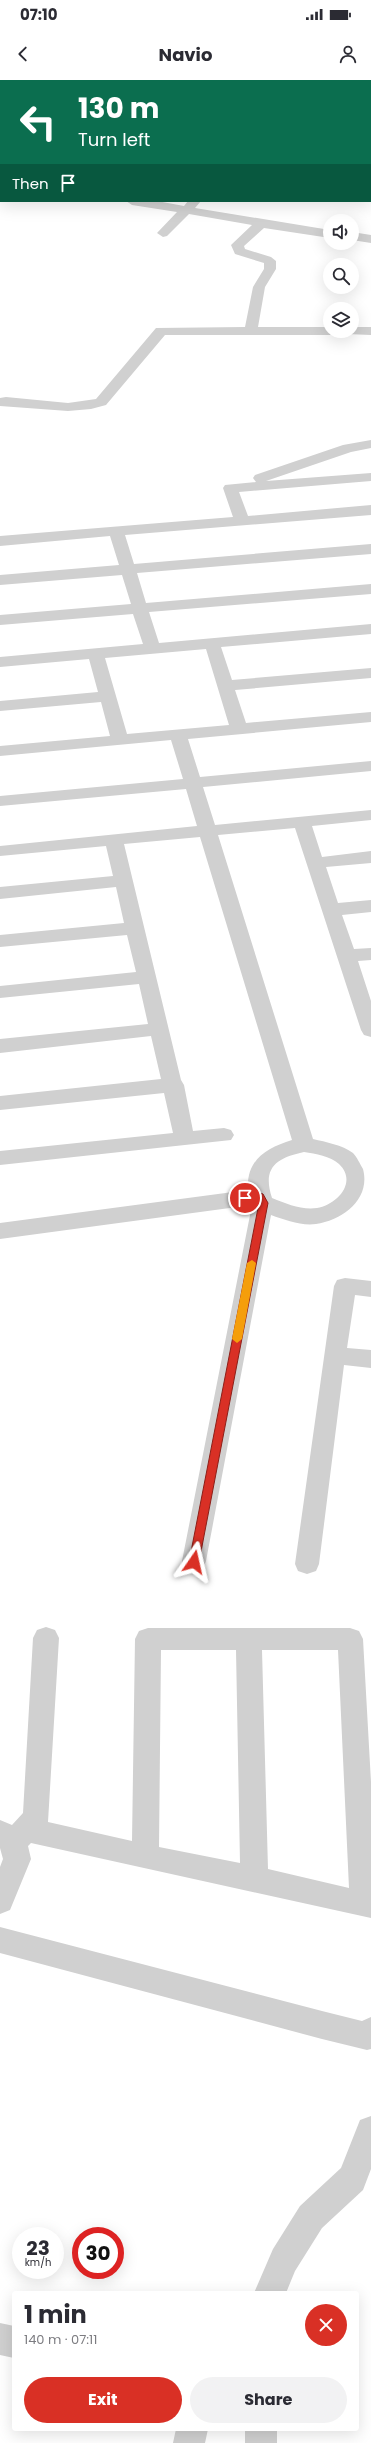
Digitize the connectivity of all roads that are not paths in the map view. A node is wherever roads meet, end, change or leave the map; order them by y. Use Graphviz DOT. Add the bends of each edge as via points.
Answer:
graph roads {
  1 [pos="147,202"];
  2 [pos="192,205"];
  3 [pos="261,224"];
  4 [pos="163,233"];
  5 [pos="323,233"];
  6 [pos="359,237"];
  7 [pos="371,238"];
  8 [pos="251,331"];
  9 [pos="323,331"];
  10 [pos="359,331"];
  11 [pos="371,331"];
  12 [pos="0,402"];
  13 [pos="371,444"];
  14 [pos="371,477"];
  15 [pos="230,488"];
  16 [pos="371,510"];
  17 [pos="242,520"];
  18 [pos="116,531"];
  19 [pos="0,541"];
  20 [pos="371,549"];
  21 [pos="129,569"];
  22 [pos="1,577"];
  23 [pos="371,589"];
  24 [pos="140,608"];
  25 [pos="0,620"];
  26 [pos="371,629"];
  27 [pos="212,643"];
  28 [pos="152,648"];
  29 [pos="96,653"];
  30 [pos="0,662"];
  31 [pos="371,673"];
  32 [pos="226,686"];
  33 [pos="108,696"];
  34 [pos="0,706"];
  35 [pos="371,717"];
  36 [pos="239,729"];
  37 [pos="178,735"];
  38 [pos="120,740"];
  39 [pos="0,751"];
  40 [pos="371,766"];
  41 [pos="192,783"];
  42 [pos="0,801"];
  43 [pos="371,815"];
  44 [pos="302,823"];
  45 [pos="207,832"];
  46 [pos="114,840"];
  47 [pos="0,851"];
  48 [pos="371,857"];
  49 [pos="315,863"];
  50 [pos="124,881"];
  51 [pos="0,893"];
  52 [pos="371,906"];
  53 [pos="331,910"];
  54 [pos="135,928"];
  55 [pos="0,942"];
  56 [pos="371,954"];
  57 [pos="346,956"];
  58 [pos="147,977"];
  59 [pos="363,980"];
  60 [pos="0,992"];
  61 [pos="159,1029"];
  62 [pos="371,1030"];
  63 [pos="0,1046"];
  64 [pos="174,1085"];
  65 [pos="0,1103"];
  66 [pos="224,1135"];
  67 [pos="185,1139"];
  68 [pos="304,1145"];
  69 [pos="0,1158"];
  70 [pos="364,1184"];
  71 [pos="262,1199"];
  72 [pos="0,1231"];
  73 [pos="371,1288"];
  74 [pos="334,1355"];
  75 [pos="371,1359"];
  76 [pos="194,1562"];
  77 [pos="307,1564"];
  78 [pos="46,1638"];
  79 [pos="249,1639"];
  80 [pos="13,1834"];
  81 [pos="145,1857"];
  82 [pos="254,1879"];
  83 [pos="0,1900"];
  84 [pos="367,1905"];
  85 [pos="0,1940"];
  86 [pos="371,2031"];
  87 [pos="371,2132"];
  88 [pos="271,2291"];
  89 [pos="0,2338"];
  90 [pos="12,2341"];
  91 [pos="192,2431"];
  92 [pos="261,2431"];
  93 [pos="189,2443"];
  94 [pos="261,2443"];
  1 -- 2 [label="street"];
  2 -- 3 [label="street"];
  2 -- 4 [label="street"];
  3 -- 5 [label="street"];
  3 -- 8 [label="street" via="237,245 243,253 270,261 270,269 259,287"];
  6 -- 7 [label="street"];
  8 -- 9 [label="street"];
  8 -- 12 [label="street" via="161,331 101,402 94,406"];
  10 -- 11 [label="street"];
  13 -- 15 [label="street" via="348,448"];
  14 -- 15 [label="street"];
  15 -- 17 [label="street"];
  16 -- 17 [label="street"];
  17 -- 18 [label="street"];
  18 -- 19 [label="street"];
  18 -- 21 [label="street"];
  20 -- 21 [label="street"];
  21 -- 22 [label="street"];
  21 -- 24 [label="street"];
  23 -- 24 [label="street"];
  24 -- 25 [label="street"];
  24 -- 28 [label="street"];
  26 -- 27 [label="street"];
  27 -- 28 [label="street"];
  27 -- 32 [label="street"];
  28 -- 29 [label="street"];
  29 -- 30 [label="street"];
  29 -- 33 [label="street"];
  31 -- 32 [label="street"];
  32 -- 36 [label="street"];
  33 -- 34 [label="street"];
  33 -- 38 [label="street"];
  35 -- 36 [label="street"];
  36 -- 37 [label="street"];
  37 -- 38 [label="street"];
  37 -- 41 [label="street"];
  38 -- 39 [label="street"];
  40 -- 41 [label="street"];
  41 -- 42 [label="street"];
  41 -- 45 [label="street"];
  43 -- 44 [label="street"];
  44 -- 45 [label="street"];
  44 -- 49 [label="street"];
  45 -- 46 [label="street"];
  45 -- 68 [label="street"];
  46 -- 47 [label="street"];
  46 -- 50 [label="street"];
  48 -- 49 [label="street"];
  49 -- 53 [label="street"];
  50 -- 51 [label="street"];
  50 -- 54 [label="street"];
  52 -- 53 [label="street"];
  53 -- 57 [label="street"];
  54 -- 55 [label="street"];
  54 -- 58 [label="street"];
  56 -- 57 [label="street"];
  57 -- 59 [label="street"];
  58 -- 60 [label="street"];
  58 -- 61 [label="street"];
  59 -- 62 [label="street"];
  61 -- 63 [label="street"];
  61 -- 64 [label="street"];
  64 -- 65 [label="street"];
  64 -- 67 [label="street"];
  66 -- 67 [label="street"];
  67 -- 69 [label="street"];
  68 -- 70 [label="street" via="327,1149 346,1159"];
  68 -- 71 [label="street" via="285,1149 269,1157 259,1169 257,1183"];
  70 -- 71 [label="street" via="342,1208 316,1216 289,1214"];
  71 -- 72 [label="street"];
  71 -- 76 [label="street"];
  73 -- 74 [label="street" via="345,1286"];
  74 -- 75 [label="street"];
  74 -- 77 [label="street"];
  78 -- 80 [label="street" via="36,1818"];
  79 -- 81 [label="street" via="148,1639"];
  79 -- 82 [label="street"];
  79 -- 84 [label="street" via="350,1639"];
  80 -- 81 [label="street"];
  80 -- 83 [label="street" via="17,1859"];
  81 -- 82 [label="street"];
  82 -- 84 [label="street"];
  85 -- 86 [label="street" via="322,2025 367,2036"];
  87 -- 88 [label="street" via="352,2179 311,2217 284,2260"];
  89 -- 90 [label="street"];
  91 -- 93 [label="street"];
  92 -- 94 [label="street"];
}
